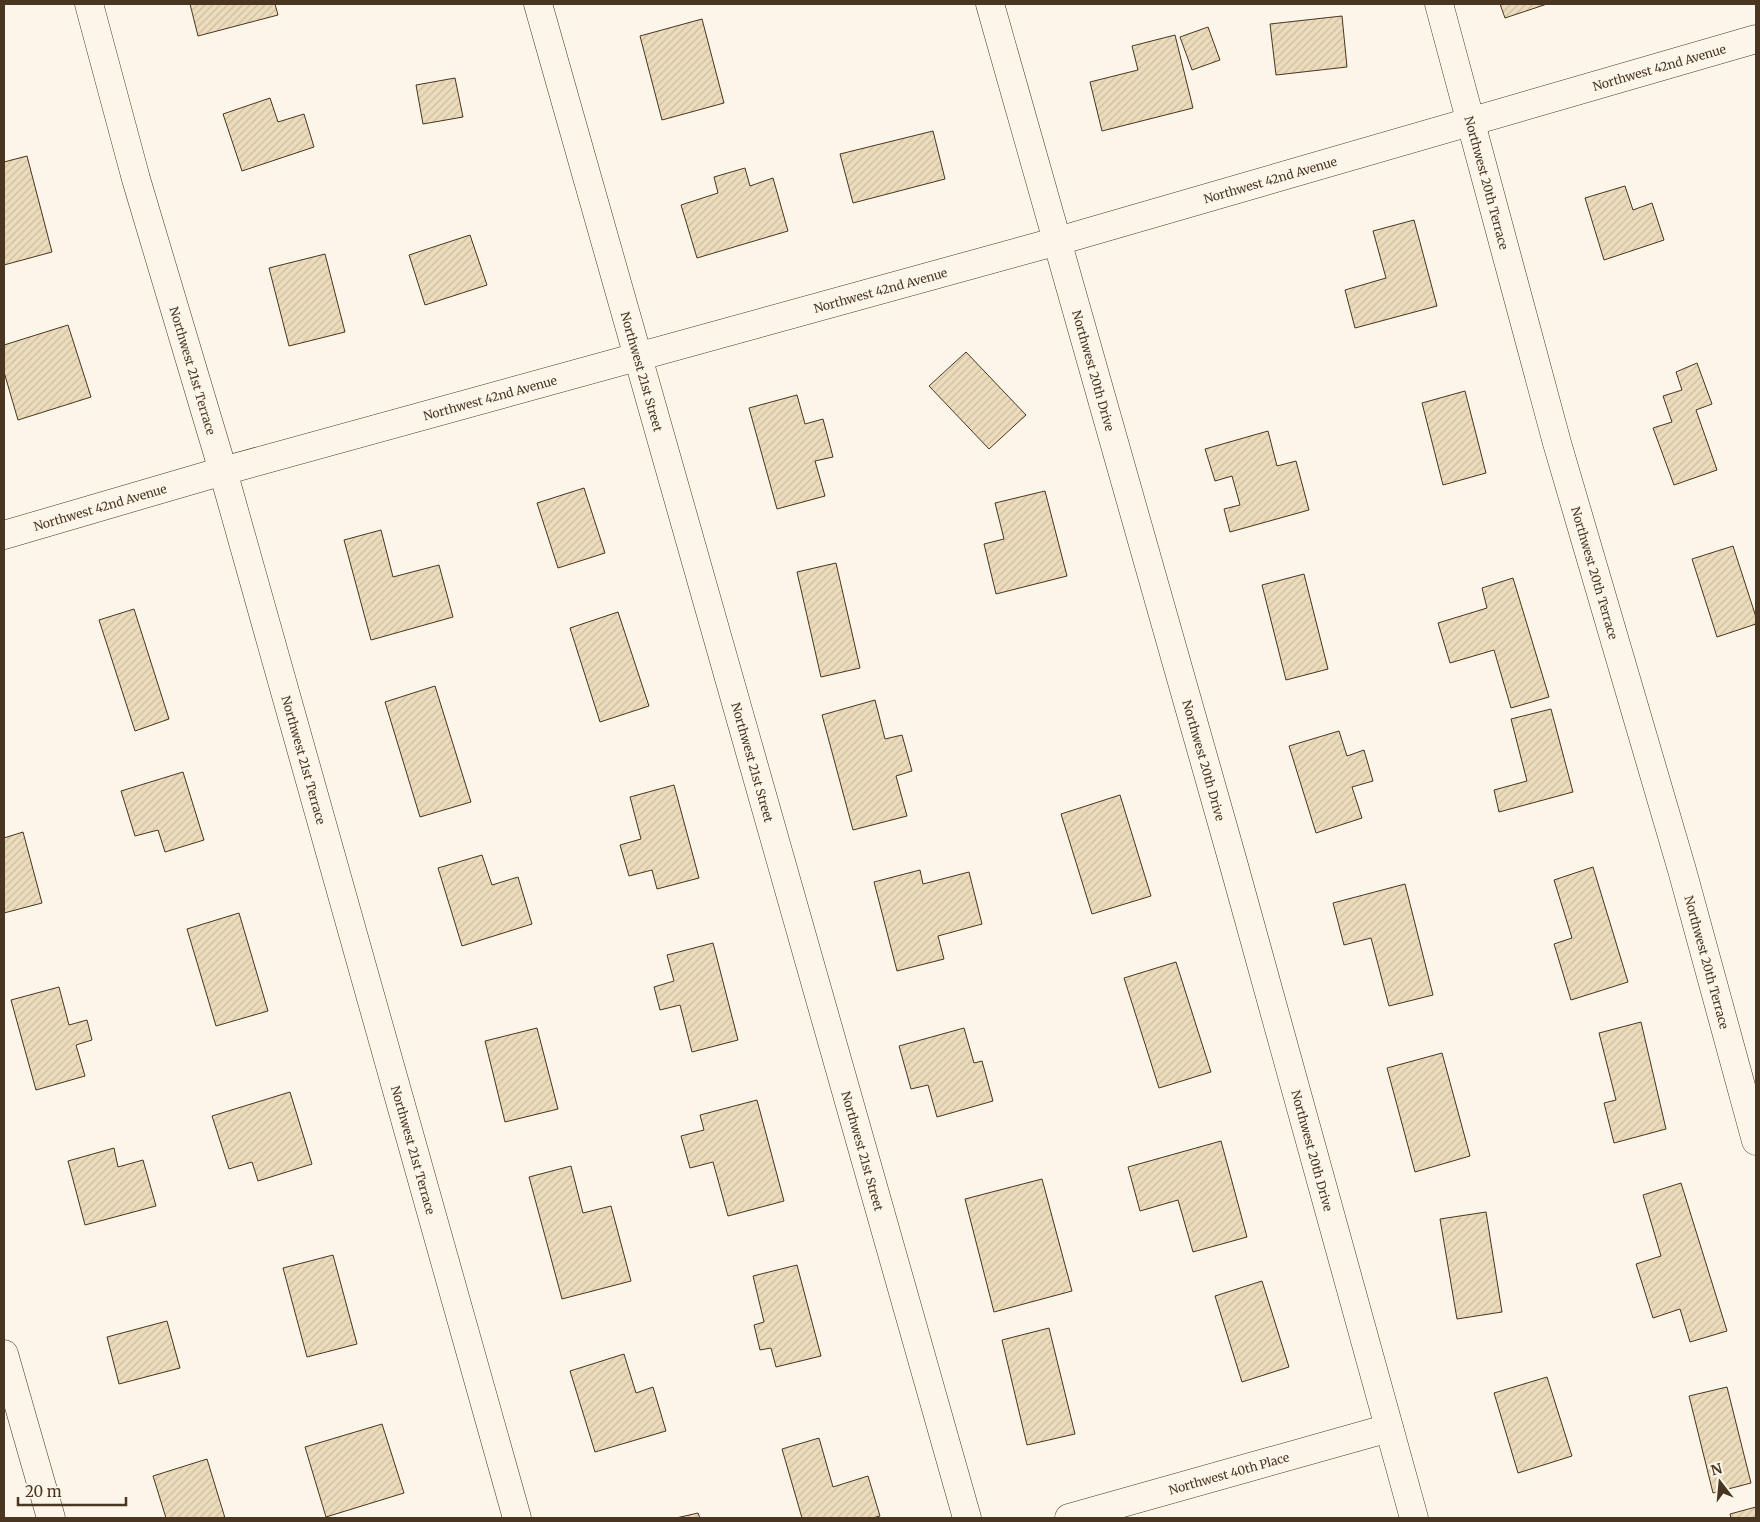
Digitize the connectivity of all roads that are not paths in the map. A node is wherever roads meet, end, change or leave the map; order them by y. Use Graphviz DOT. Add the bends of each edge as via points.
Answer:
graph roads {
  1 [pos="89,4"];
  2 [pos="538,4"];
  3 [pos="990,4"];
  4 [pos="1439,4"];
  5 [pos="1756,39"];
  6 [pos="1471,123"];
  7 [pos="1058,241"];
  8 [pos="638,357"];
  9 [pos="224,471"];
  10 [pos="4,535"];
  11 [pos="1756,1141"];
  12 [pos="4,1354"];
  13 [pos="1389,1428"];
  14 [pos="51,1518"];
  15 [pos="517,1518"];
  16 [pos="967,1518"];
  17 [pos="1069,1518"];
  18 [pos="1414,1518"];
  1 -- 9 [label="street, Northwest 21st Terrace" via="136,179"];
  2 -- 8 [label="street, Northwest 21st Street"];
  3 -- 7 [label="street, Northwest 20th Drive"];
  4 -- 6 [label="street, Northwest 20th Terrace"];
  5 -- 6 [label="street, Northwest 42nd Avenue"];
  6 -- 7 [label="street, Northwest 42nd Avenue"];
  6 -- 11 [label="street, Northwest 20th Terrace" via="1557,443 1682,870"];
  7 -- 8 [label="street, Northwest 42nd Avenue"];
  7 -- 13 [label="street, Northwest 20th Drive"];
  8 -- 9 [label="street, Northwest 42nd Avenue"];
  8 -- 16 [label="street, Northwest 21st Street"];
  9 -- 10 [label="street, Northwest 42nd Avenue"];
  9 -- 15 [label="street, Northwest 21st Terrace"];
  12 -- 14 [label="street"];
  13 -- 17 [label="street, Northwest 40th Place"];
  13 -- 18 [label="street, Northwest 20th Drive"];
}
